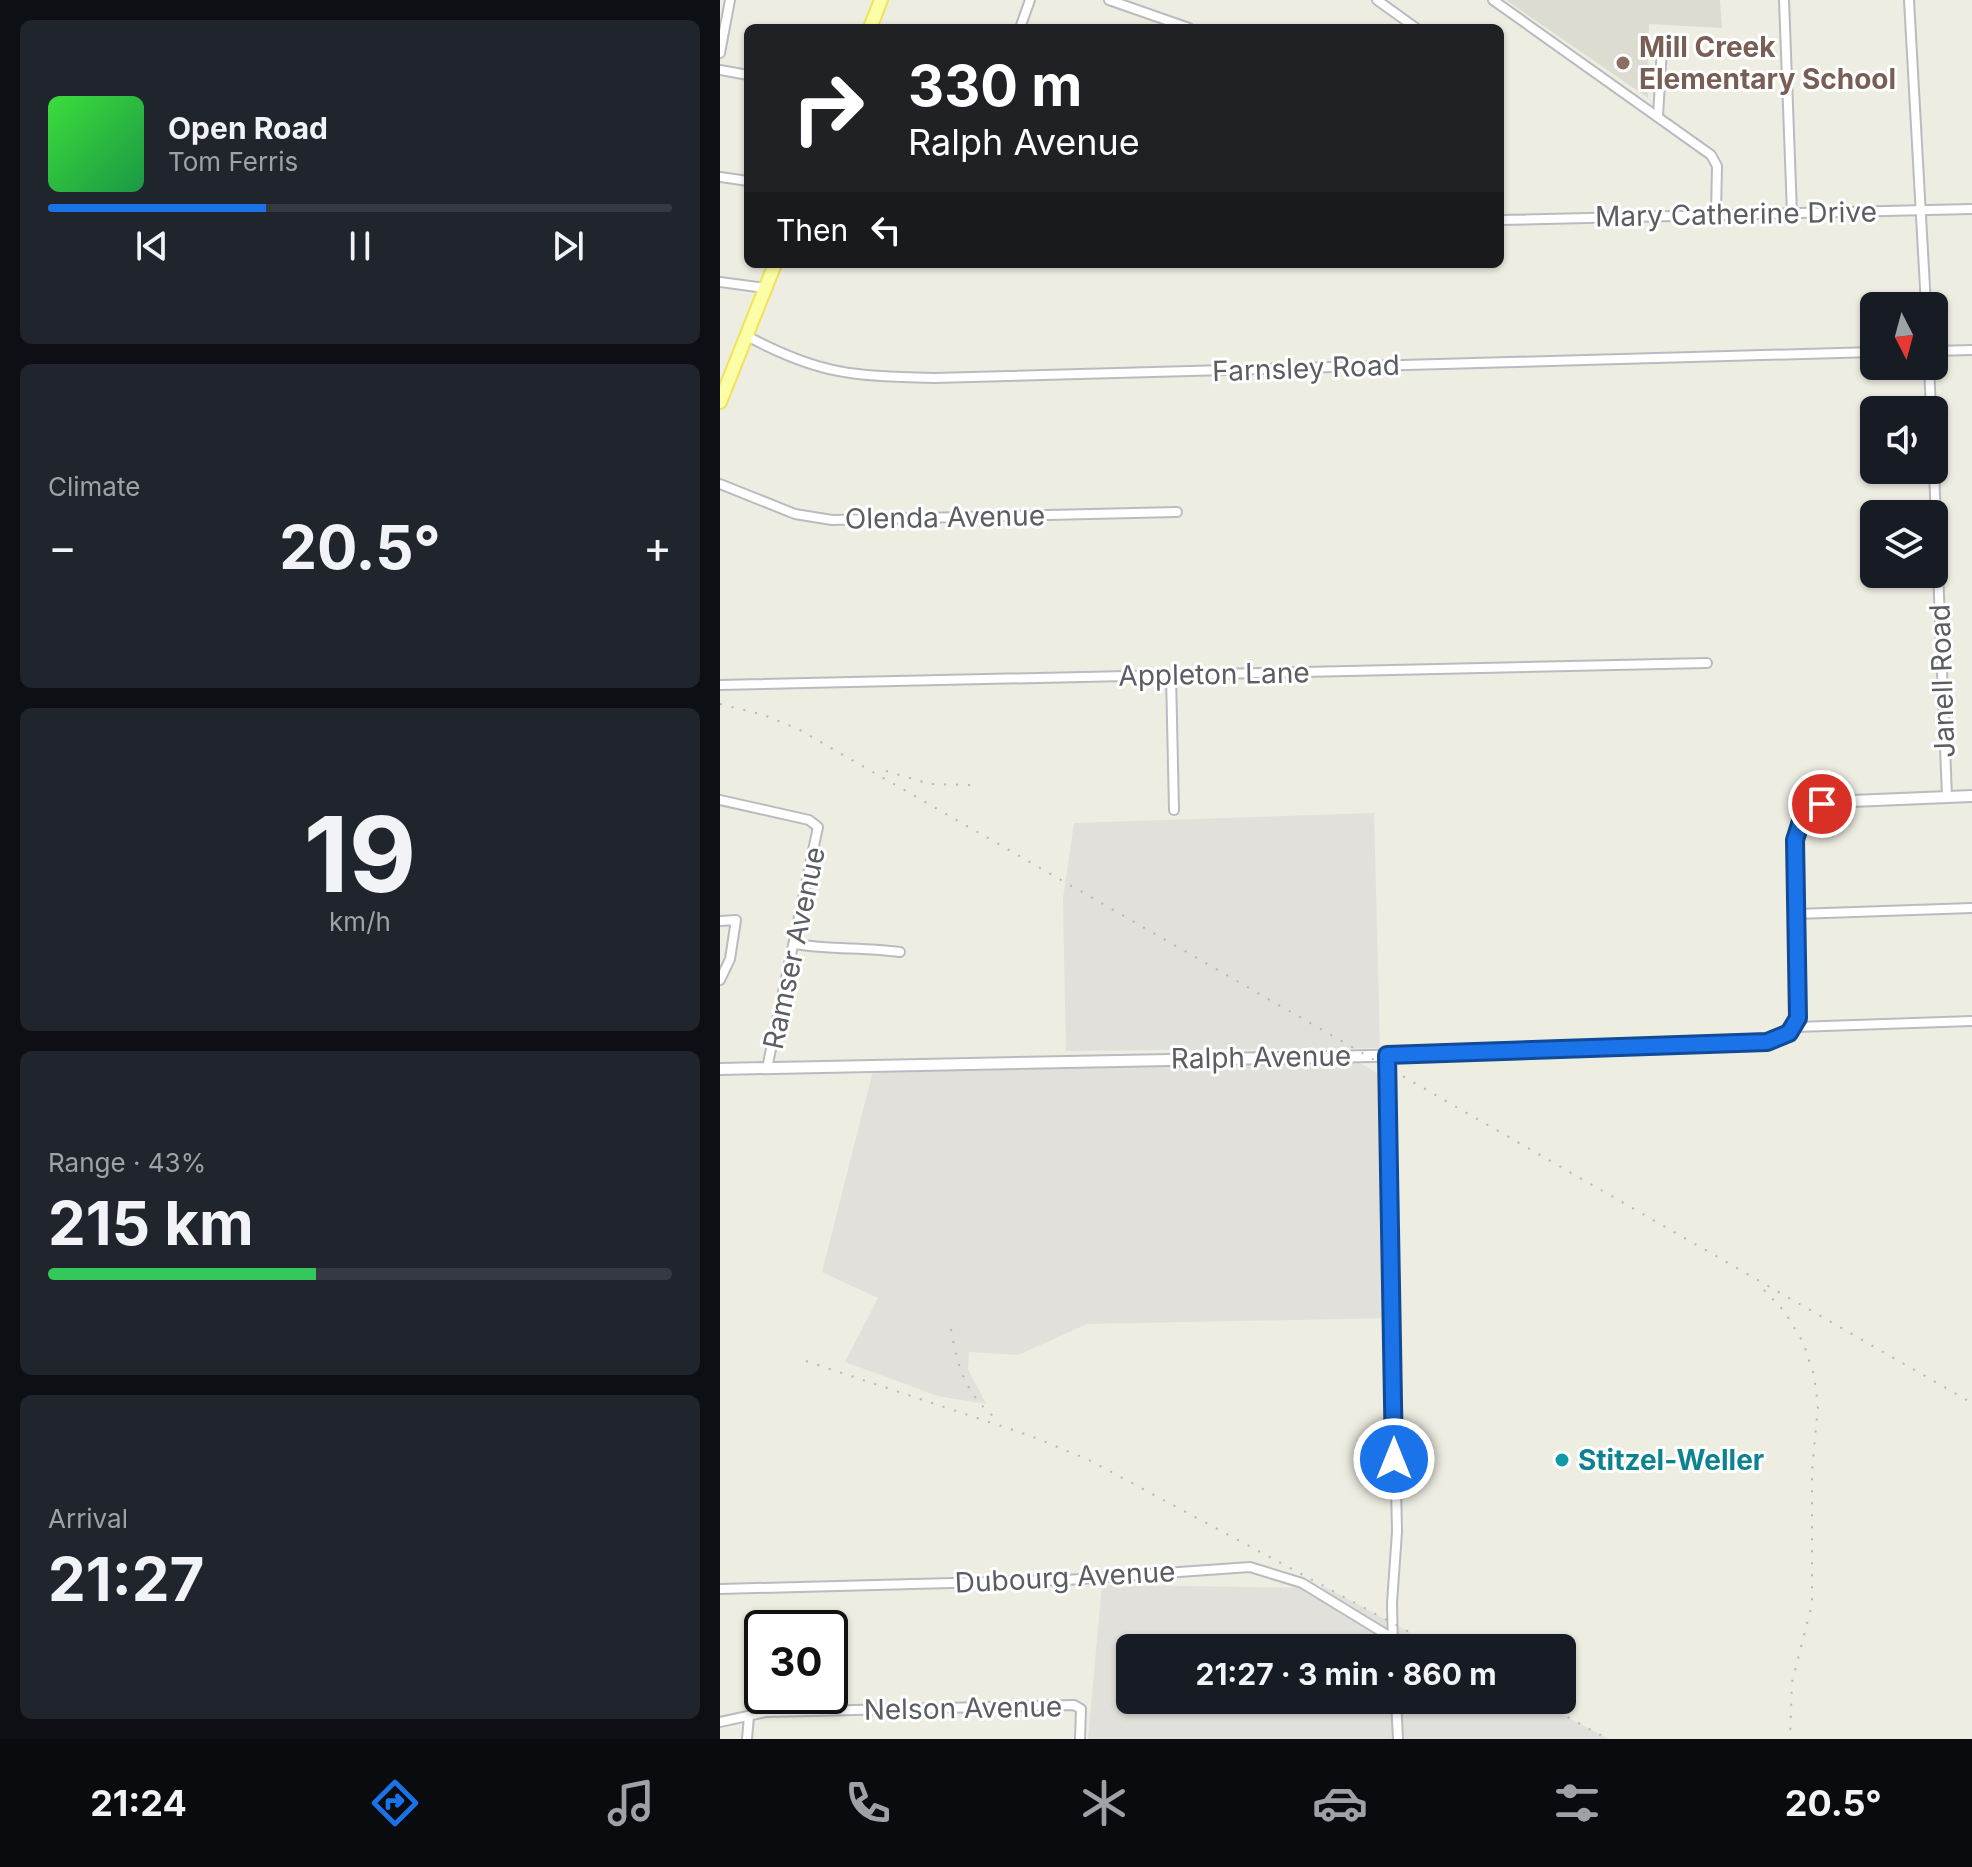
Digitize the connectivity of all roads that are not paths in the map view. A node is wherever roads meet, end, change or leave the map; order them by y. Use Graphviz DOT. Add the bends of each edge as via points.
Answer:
graph roads {
  1 [pos="730,0"];
  2 [pos="881,0"];
  3 [pos="1030,0"];
  4 [pos="1109,0"];
  5 [pos="1377,0"];
  6 [pos="1493,0"];
  7 [pos="1784,0"];
  8 [pos="1909,0"];
  9 [pos="872,24"];
  10 [pos="1021,24"];
  11 [pos="1178,24"];
  12 [pos="1410,24"];
  13 [pos="1662,47"];
  14 [pos="720,53"];
  15 [pos="720,70"];
  16 [pos="744,74"];
  17 [pos="1658,116"];
  18 [pos="720,177"];
  19 [pos="744,180"];
  20 [pos="1972,209"];
  21 [pos="1918,210"];
  22 [pos="1792,213"];
  23 [pos="1716,215"];
  24 [pos="1504,220"];
  25 [pos="773,268"];
  26 [pos="720,282"];
  27 [pos="765,288"];
  28 [pos="1925,292"];
  29 [pos="747,336"];
  30 [pos="1972,350"];
  31 [pos="1948,351"];
  32 [pos="1860,352"];
  33 [pos="722,394"];
  34 [pos="720,484"];
  35 [pos="1935,484"];
  36 [pos="1177,512"];
  37 [pos="1707,663"];
  38 [pos="1171,675"];
  39 [pos="720,685"];
  40 [pos="1972,796"];
  41 [pos="1947,797"];
  42 [pos="720,800"];
  43 [pos="1174,810"];
  44 [pos="1972,908"];
  45 [pos="1796,914"];
  46 [pos="720,921"];
  47 [pos="795,944"];
  48 [pos="900,952"];
  49 [pos="720,980"];
  50 [pos="1972,1021"];
  51 [pos="1796,1027"];
  52 [pos="1387,1055"];
  53 [pos="767,1068"];
  54 [pos="720,1069"];
  55 [pos="720,1589"];
  56 [pos="1385,1634"];
  57 [pos="1392,1634"];
  58 [pos="1397,1714"];
  59 [pos="749,1716"];
  60 [pos="720,1722"];
  61 [pos="747,1739"];
  62 [pos="1080,1739"];
  63 [pos="1398,1739"];
  1 -- 14 [label="street"];
  2 -- 9 [label="main road"];
  3 -- 10 [label="street"];
  4 -- 11 [label="street"];
  5 -- 12 [label="street"];
  6 -- 17 [label="street"];
  7 -- 22 [label="street"];
  8 -- 21 [label="street"];
  13 -- 17 [label="street"];
  15 -- 16 [label="street"];
  17 -- 23 [label="street" via="1715,161"];
  18 -- 19 [label="street"];
  20 -- 21 [label="street, Mary Catherine Drive"];
  21 -- 22 [label="street, Mary Catherine Drive"];
  21 -- 28 [label="street"];
  22 -- 23 [label="street, Mary Catherine Drive"];
  23 -- 24 [label="street, Mary Catherine Drive"];
  25 -- 27 [label="main road"];
  26 -- 27 [label="street"];
  27 -- 29 [label="main road"];
  29 -- 32 [label="street, Farnsley Road" via="835,373 934,378"];
  29 -- 33 [label="main road"];
  30 -- 31 [label="street"];
  34 -- 36 [label="street, Olenda Avenue" via="795,514 832,520"];
  35 -- 41 [label="street, Janell Road"];
  37 -- 38 [label="street, Appleton Lane"];
  38 -- 39 [label="street, Appleton Lane"];
  38 -- 43 [label="street"];
  40 -- 41 [label="street"];
  41 -- 45 [label="street" via="1828,802 1809,811 1795,840"];
  42 -- 47 [label="street, Ramser Avenue" via="809,820 818,827"];
  44 -- 45 [label="street"];
  45 -- 51 [label="street"];
  46 -- 49 [label="street" via="736,920 730,959"];
  47 -- 48 [label="street"];
  47 -- 53 [label="street, Ramser Avenue"];
  50 -- 51 [label="street"];
  51 -- 52 [label="street, Ralph Avenue" via="1767,1042"];
  52 -- 53 [label="street, Ralph Avenue"];
  52 -- 57 [label="street" via="1397,1532"];
  53 -- 54 [label="street, Ralph Avenue"];
  55 -- 56 [label="street, Dubourg Avenue" via="1066,1580 1250,1567 1302,1583"];
  58 -- 63 [label="street"];
  59 -- 60 [label="street, Nelson Avenue"];
  59 -- 61 [label="street"];
  59 -- 62 [label="street, Nelson Avenue" via="1074,1705 1081,1709"];
}
